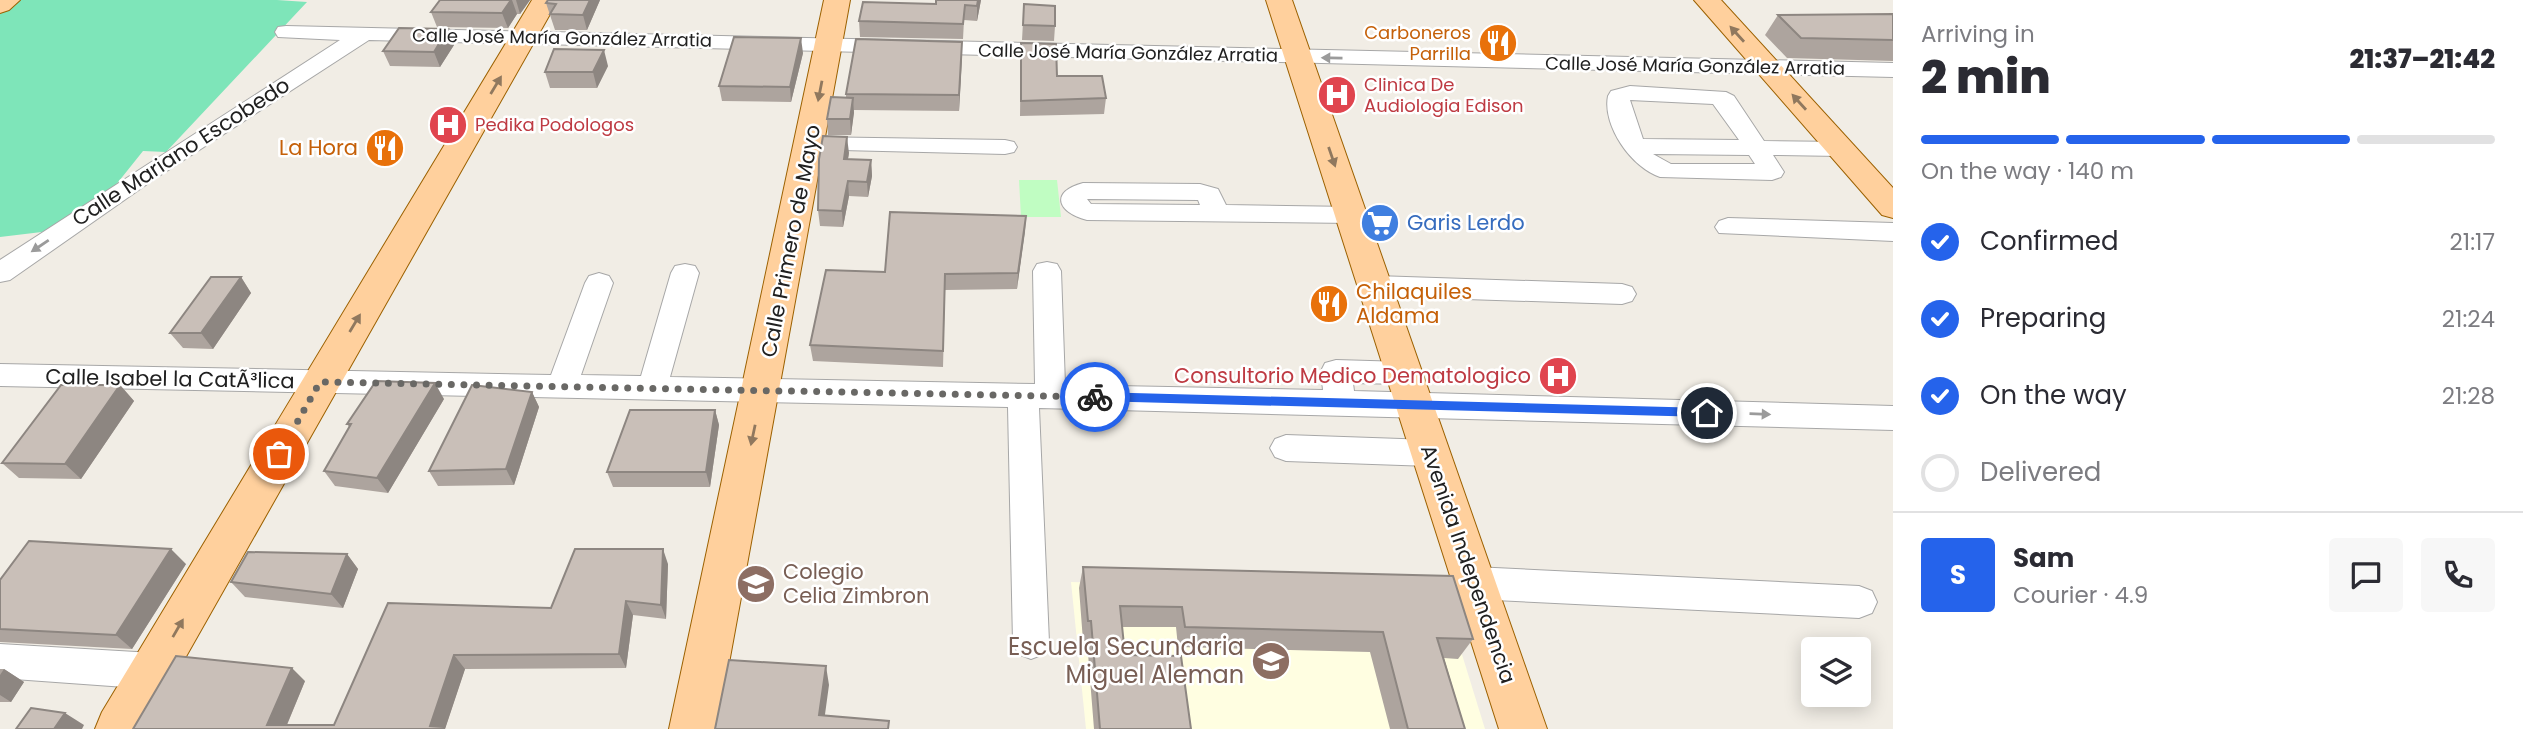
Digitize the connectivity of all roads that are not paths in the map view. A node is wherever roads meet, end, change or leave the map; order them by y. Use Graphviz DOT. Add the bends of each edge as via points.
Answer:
graph roads {
  1 [pos="6,0"];
  2 [pos="545,0"];
  3 [pos="837,0"];
  4 [pos="1279,0"];
  5 [pos="1707,0"];
  6 [pos="0,5"];
  7 [pos="286,32"];
  8 [pos="364,34"];
  9 [pos="524,37"];
  10 [pos="829,45"];
  11 [pos="1298,57"];
  12 [pos="1768,67"];
  13 [pos="1893,70"];
  14 [pos="810,144"];
  15 [pos="1005,147"];
  16 [pos="1759,148"];
  17 [pos="1840,149"];
  18 [pos="1893,208"];
  19 [pos="1216,212"];
  20 [pos="1352,215"];
  21 [pos="1728,228"];
  22 [pos="1893,232"];
  23 [pos="1047,271"];
  24 [pos="0,273"];
  25 [pos="685,273"];
  26 [pos="599,283"];
  27 [pos="1389,286"];
  28 [pos="1622,294"];
  29 [pos="1363,372"];
  30 [pos="0,375"];
  31 [pos="320,382"];
  32 [pos="562,387"];
  33 [pos="652,389"];
  34 [pos="1410,389"];
  35 [pos="762,391"];
  36 [pos="1037,396"];
  37 [pos="1340,402"];
  38 [pos="1372,403"];
  39 [pos="1893,418"];
  40 [pos="1286,448"];
  41 [pos="1430,453"];
  42 [pos="1474,583"];
  43 [pos="1859,602"];
  44 [pos="1031,642"];
  45 [pos="0,661"];
  46 [pos="153,671"];
  47 [pos="119,729"];
  48 [pos="693,729"];
  49 [pos="1524,729"];
  1 -- 6 [label="main road"];
  2 -- 9 [label="main road"];
  3 -- 10 [label="main road, Calle Primero de Mayo"];
  4 -- 11 [label="main road, Avenida Independencia"];
  12 -- 5 [label="main road, one-way"];
  7 -- 8 [label="street, Calle José María González Arratia"];
  8 -- 9 [label="street, Calle José María González Arratia"];
  8 -- 24 [label="street, Calle Mariano Escobedo, one-way"];
  9 -- 10 [label="street, Calle José María González Arratia"];
  31 -- 9 [label="main road, one-way"];
  10 -- 11 [label="street, Calle José María González Arratia"];
  10 -- 14 [label="main road, Calle Primero de Mayo, one-way"];
  12 -- 11 [label="street, Calle José María González Arratia, one-way"];
  11 -- 20 [label="main road, Avenida Independencia, one-way"];
  12 -- 13 [label="street, Calle José María González Arratia"];
  17 -- 12 [label="main road, one-way"];
  14 -- 15 [label="street"];
  14 -- 35 [label="main road, Calle Primero de Mayo"];
  16 -- 16 [label="street" via="1772,172 1669,172 1645,162 1633,146 1618,101 1623,94 1718,97"];
  16 -- 17 [label="street"];
  17 -- 18 [label="main road"];
  19 -- 20 [label="street"];
  20 -- 27 [label="main road, Avenida Independencia"];
  21 -- 22 [label="street"];
  23 -- 36 [label="lane"];
  25 -- 33 [label="street"];
  26 -- 32 [label="street"];
  27 -- 28 [label="street"];
  27 -- 34 [label="main road, Avenida Independencia"];
  29 -- 34 [label="street"];
  29 -- 37 [label="street" via="1335,372"];
  29 -- 38 [label="street"];
  30 -- 31 [label="street, Calle Isabel la CatÃ³lica"];
  31 -- 32 [label="street, Calle Isabel la CatÃ³lica"];
  46 -- 31 [label="main road, one-way"];
  32 -- 33 [label="street, Calle Isabel la CatÃ³lica"];
  33 -- 35 [label="street, Calle Isabel la CatÃ³lica"];
  34 -- 38 [label="street, Calle Isabel la CatÃ³lica"];
  34 -- 39 [label="street, Calle Isabel la CatÃ³lica, one-way"];
  34 -- 41 [label="main road, Avenida Independencia"];
  35 -- 36 [label="street, Calle Isabel la CatÃ³lica"];
  35 -- 48 [label="main road, Calle Primero de Mayo, one-way"];
  36 -- 37 [label="street, Calle Isabel la CatÃ³lica"];
  36 -- 44 [label="street"];
  37 -- 38 [label="street, Calle Isabel la CatÃ³lica"];
  40 -- 41 [label="street"];
  41 -- 42 [label="main road, Avenida Independencia"];
  42 -- 43 [label="street"];
  42 -- 49 [label="main road, Avenida Independencia"];
  45 -- 46 [label="street"];
  46 -- 47 [label="main road"];
}
